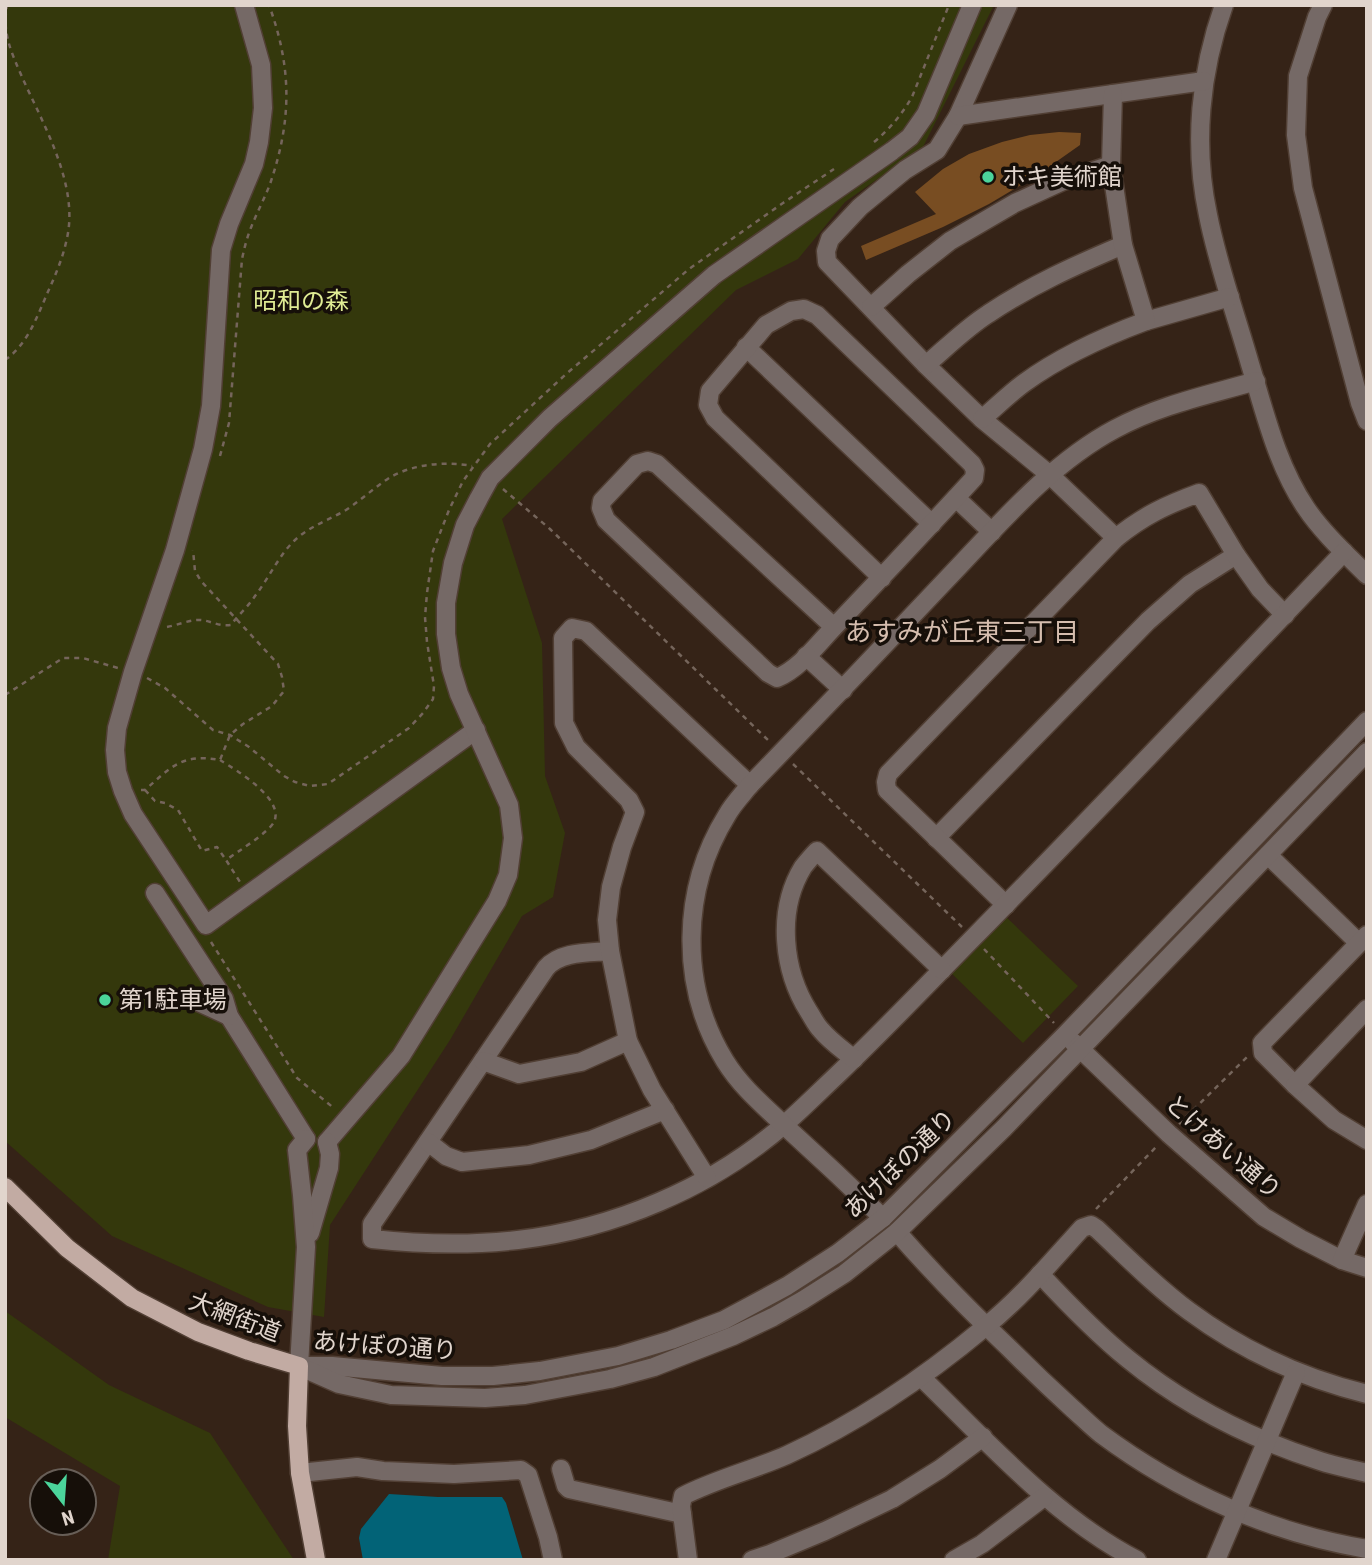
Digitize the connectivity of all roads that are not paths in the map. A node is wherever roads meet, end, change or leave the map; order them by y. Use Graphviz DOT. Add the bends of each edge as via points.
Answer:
graph roads {
  1 [pos="244,5"];
  2 [pos="972,5"];
  3 [pos="1008,5"];
  4 [pos="1223,5"];
  5 [pos="1323,5"];
  6 [pos="1204,81"];
  7 [pos="1113,94"];
  8 [pos="958,116"];
  9 [pos="1111,165"];
  10 [pos="1123,245"];
  11 [pos="1230,297"];
  12 [pos="871,307"];
  13 [pos="1146,321"];
  14 [pos="746,348"];
  15 [pos="926,365"];
  16 [pos="1256,381"];
  17 [pos="982,419"];
  18 [pos="1367,421"];
  19 [pos="1049,475"];
  20 [pos="956,498"];
  21 [pos="932,524"];
  22 [pos="992,532"];
  23 [pos="1116,538"];
  24 [pos="1344,552"];
  25 [pos="1236,555"];
  26 [pos="1367,575"];
  27 [pos="882,578"];
  28 [pos="1284,615"];
  29 [pos="834,626"];
  30 [pos="806,656"];
  31 [pos="843,690"];
  32 [pos="1367,721"];
  33 [pos="476,730"];
  34 [pos="1367,752"];
  35 [pos="750,785"];
  36 [pos="936,838"];
  37 [pos="1268,855"];
  38 [pos="155,892"];
  39 [pos="1006,905"];
  40 [pos="1363,939"];
  41 [pos="610,951"];
  42 [pos="942,970"];
  43 [pos="190,998"];
  44 [pos="1367,1009"];
  45 [pos="229,1016"];
  46 [pos="1065,1035"];
  47 [pos="628,1041"];
  48 [pos="1080,1049"];
  49 [pos="853,1059"];
  50 [pos="483,1061"];
  51 [pos="1295,1085"];
  52 [pos="665,1110"];
  53 [pos="784,1124"];
  54 [pos="306,1139"];
  55 [pos="1367,1140"];
  56 [pos="327,1142"];
  57 [pos="428,1142"];
  58 [pos="707,1178"];
  59 [pos="5,1186"];
  60 [pos="1367,1204"];
  61 [pos="883,1218"];
  62 [pos="897,1232"];
  63 [pos="306,1247"];
  64 [pos="1342,1260"];
  65 [pos="1367,1268"];
  66 [pos="1040,1274"];
  67 [pos="986,1326"];
  68 [pos="299,1366"];
  69 [pos="1296,1372"];
  70 [pos="921,1377"];
  71 [pos="1367,1394"];
  72 [pos="983,1437"];
  73 [pos="1266,1440"];
  74 [pos="561,1469"];
  75 [pos="300,1473"];
  76 [pos="1367,1473"];
  77 [pos="1044,1497"];
  78 [pos="1236,1511"];
  79 [pos="682,1514"];
  80 [pos="1367,1549"];
  81 [pos="1128,1558"];
  82 [pos="316,1560"];
  83 [pos="553,1560"];
  84 [pos="688,1560"];
  85 [pos="752,1560"];
  86 [pos="954,1560"];
  87 [pos="1216,1560"];
  1 -- 33 [label="street" via="261,65 259,142 221,250 211,406 203,449 117,728 117,772 123,792 206,925"];
  2 -- 33 [label="street" via="926,114 910,136 713,275 550,418 490,478 465,525 446,603 451,668"];
  3 -- 8 [label="street"];
  4 -- 6 [label="street"];
  5 -- 18 [label="street" via="1298,76 1296,135 1303,188"];
  6 -- 7 [label="street"];
  6 -- 11 [label="street" via="1201,166 1207,214"];
  7 -- 8 [label="street"];
  7 -- 9 [label="street"];
  8 -- 12 [label="street" via="936,150 860,207 831,239 827,262"];
  9 -- 10 [label="street"];
  9 -- 12 [label="street" via="1015,203 950,241"];
  10 -- 13 [label="street"];
  10 -- 15 [label="street" via="1033,286 986,315"];
  11 -- 13 [label="street"];
  11 -- 16 [label="street"];
  12 -- 15 [label="street"];
  13 -- 17 [label="street" via="1074,352 1024,383"];
  14 -- 20 [label="street" via="766,325 791,311 817,314 972,464 974,478"];
  14 -- 21 [label="street"];
  14 -- 27 [label="street" via="710,391 708,405 715,418"];
  15 -- 17 [label="street"];
  16 -- 19 [label="street" via="1157,409 1114,429"];
  16 -- 24 [label="street" via="1289,479 1306,509"];
  17 -- 19 [label="street"];
  19 -- 22 [label="street"];
  19 -- 23 [label="street"];
  20 -- 21 [label="street"];
  20 -- 22 [label="street"];
  21 -- 27 [label="street"];
  22 -- 31 [label="street"];
  23 -- 25 [label="street" via="1164,506 1199,493"];
  23 -- 36 [label="street" via="888,774 887,790"];
  24 -- 26 [label="street"];
  24 -- 28 [label="street"];
  25 -- 28 [label="street"];
  25 -- 36 [label="street" via="1190,584 1148,621"];
  27 -- 29 [label="street"];
  28 -- 39 [label="street"];
  29 -- 30 [label="street"];
  29 -- 30 [label="street" via="657,464 637,464 602,501 606,520 768,673 777,677 788,673"];
  30 -- 31 [label="street"];
  31 -- 35 [label="street"];
  32 -- 46 [label="street, あけぼの通り"];
  33 -- 56 [label="street" via="509,805 513,838 508,875 498,901 401,1056"];
  34 -- 37 [label="street, あけぼの通り"];
  35 -- 41 [label="street" via="586,631 572,628 563,638 564,723 576,747 629,800 635,812 611,887"];
  35 -- 53 [label="street" via="711,844 696,889 690,936 694,982 706,1025 726,1062 752,1096"];
  36 -- 39 [label="street"];
  37 -- 40 [label="street"];
  37 -- 48 [label="street, あけぼの通り"];
  38 -- 45 [label="street" via="224,999"];
  39 -- 42 [label="street"];
  40 -- 51 [label="street" via="1262,1043 1263,1053"];
  41 -- 47 [label="street"];
  41 -- 50 [label="street" via="565,956 550,963"];
  42 -- 49 [label="street"];
  42 -- 49 [label="street" via="817,851 793,890 786,914 786,947 803,1004 820,1030"];
  43 -- 45 [label="street"];
  44 -- 51 [label="street"];
  45 -- 54 [label="street"];
  46 -- 48 [label="street, とけあい通り"];
  46 -- 61 [label="street, あけぼの通り"];
  47 -- 50 [label="street" via="581,1062 519,1074"];
  47 -- 52 [label="street"];
  48 -- 62 [label="street, あけぼの通り"];
  48 -- 64 [label="street, とけあい通り" via="1264,1217"];
  49 -- 53 [label="street"];
  50 -- 57 [label="street"];
  51 -- 55 [label="street" via="1334,1120"];
  52 -- 57 [label="street" via="591,1140 529,1155 463,1163"];
  52 -- 58 [label="street"];
  53 -- 58 [label="street"];
  53 -- 61 [label="street"];
  54 -- 56 [label="street"];
  54 -- 63 [label="street" via="297,1150"];
  56 -- 63 [label="street" via="329,1168"];
  57 -- 58 [label="street" via="372,1224 372,1240 463,1245 562,1234 660,1202"];
  59 -- 68 [label="main road, 大網街道" via="67,1248 132,1298 198,1332"];
  60 -- 64 [label="street"];
  61 -- 68 [label="street, あけぼの通り" via="787,1286 724,1320 618,1356 493,1376"];
  62 -- 67 [label="street"];
  62 -- 68 [label="street, あけぼの通り" via="844,1274 773,1317 699,1350 610,1379 485,1398 391,1395 339,1384"];
  63 -- 68 [label="street"];
  64 -- 65 [label="street, とけあい通り"];
  66 -- 67 [label="street"];
  66 -- 69 [label="street" via="1091,1225 1187,1310 1230,1339"];
  66 -- 73 [label="street" via="1129,1360 1180,1396"];
  67 -- 70 [label="street"];
  67 -- 78 [label="street" via="1100,1433 1154,1469"];
  68 -- 75 [label="main road, 大網街道"];
  69 -- 71 [label="street"];
  69 -- 73 [label="street"];
  70 -- 72 [label="street"];
  70 -- 79 [label="street" via="798,1450 682,1496"];
  72 -- 77 [label="street"];
  72 -- 85 [label="street" via="892,1499"];
  73 -- 76 [label="street" via="1321,1462"];
  73 -- 78 [label="street"];
  74 -- 79 [label="street" via="569,1489"];
  75 -- 82 [label="main road, 大網街道"];
  75 -- 83 [label="street" via="357,1466 454,1474 521,1470 528,1475"];
  77 -- 81 [label="street"];
  77 -- 86 [label="street"];
  78 -- 80 [label="street" via="1294,1533"];
  78 -- 87 [label="street"];
  79 -- 84 [label="street"];
}
